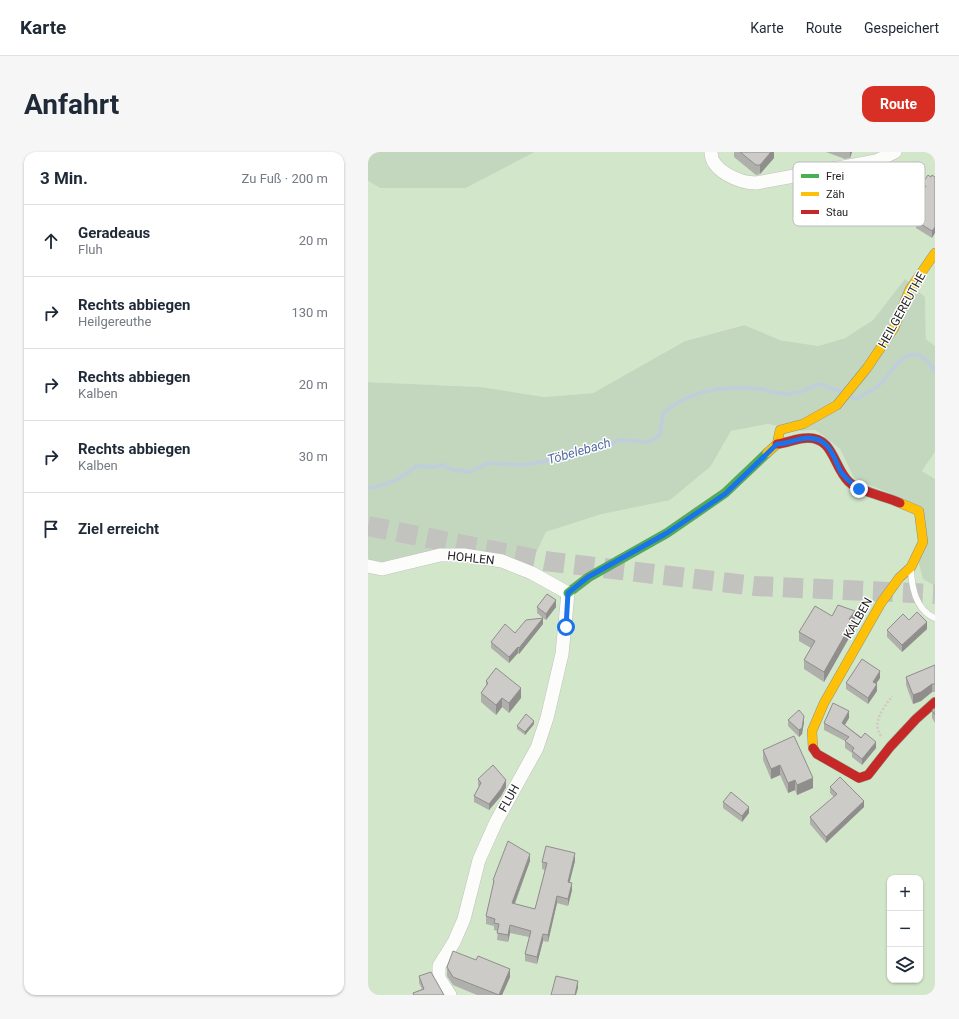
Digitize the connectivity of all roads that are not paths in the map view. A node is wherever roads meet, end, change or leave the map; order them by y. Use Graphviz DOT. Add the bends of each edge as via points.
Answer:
graph roads {
  1 [pos="711,152"];
  2 [pos="895,152"];
  3 [pos="871,162"];
  4 [pos="793,176"];
  5 [pos="935,253"];
  6 [pos="777,444"];
  7 [pos="368,566"];
  8 [pos="911,567"];
  9 [pos="568,593"];
  10 [pos="935,618"];
  11 [pos="935,702"];
  12 [pos="450,995"];
  1 -- 4 [label="street" via="715,164 729,176 746,183"];
  2 -- 3 [label="street"];
  5 -- 6 [label="street, HEILGEREUTHE" via="910,289 894,328 837,405 803,424 780,430"];
  6 -- 8 [label="street, KALBEN" via="788,444 807,438 820,441 833,453 848,481 859,489 919,511 923,542"];
  6 -- 9 [label="street, HEILGEREUTHE" via="725,494 667,533 588,577"];
  7 -- 9 [label="street, HOHLEN" via="382,568 440,555 464,555 502,561 532,573"];
  8 -- 10 [label="lane" via="912,590 918,603"];
  8 -- 11 [label="street, KALBEN" via="899,578 881,603 824,703 812,731 812,745 817,754 859,778 868,775 890,747"];
  9 -- 12 [label="street, FLUH" via="562,654 537,748 496,822 479,860 464,918 454,942 439,966 439,978"];
}
